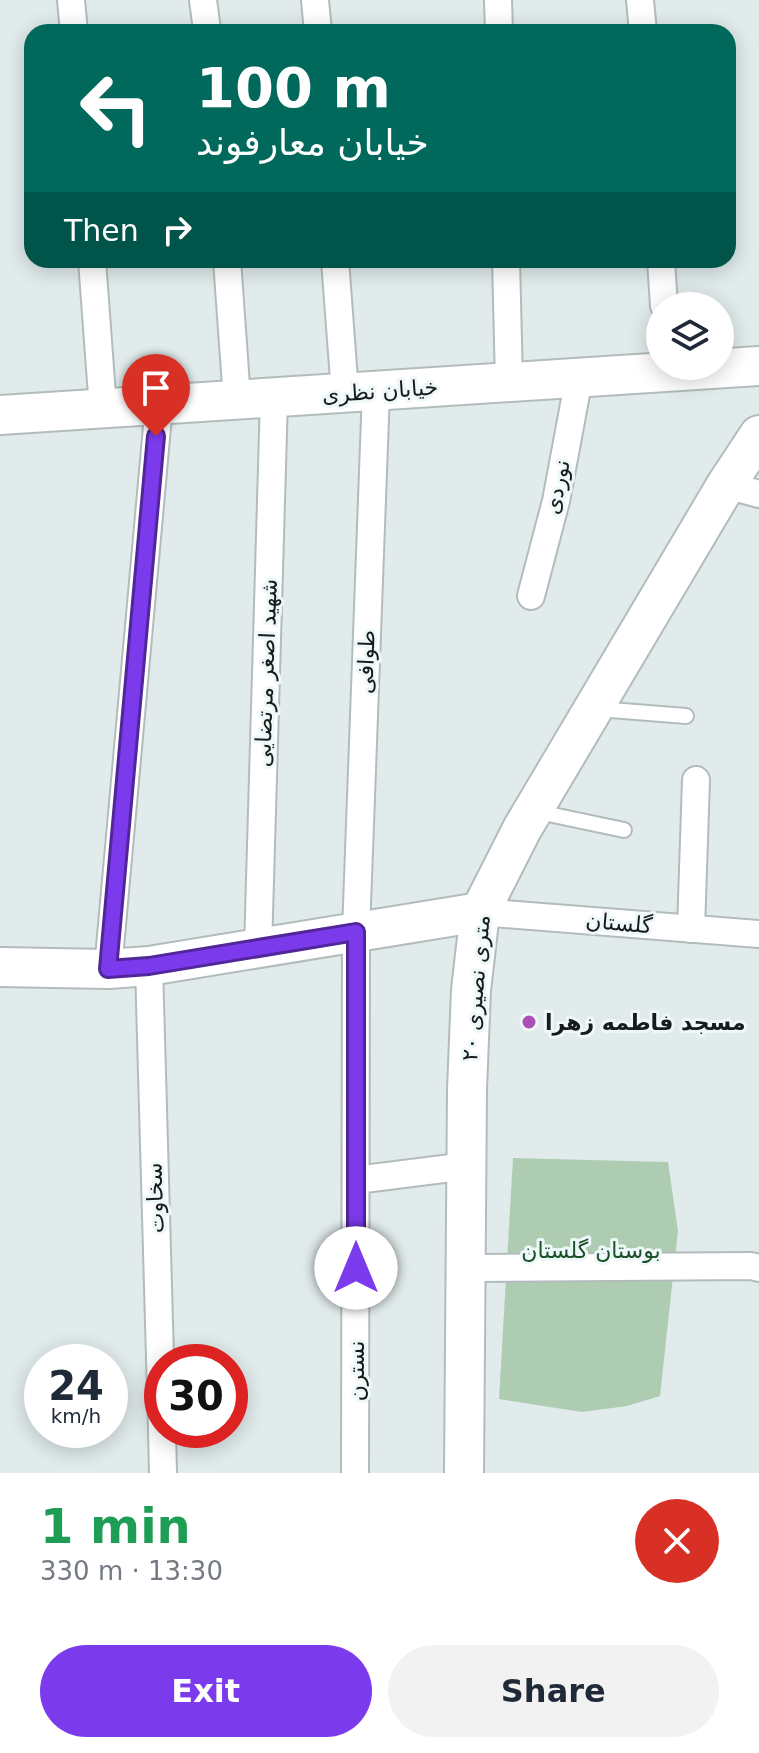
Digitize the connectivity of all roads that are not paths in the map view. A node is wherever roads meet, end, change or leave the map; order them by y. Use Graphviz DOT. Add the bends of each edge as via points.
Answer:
graph roads {
  1 [pos="71,0"];
  2 [pos="203,0"];
  3 [pos="315,0"];
  4 [pos="498,0"];
  5 [pos="640,0"];
  6 [pos="73,24"];
  7 [pos="206,24"];
  8 [pos="317,24"];
  9 [pos="499,24"];
  10 [pos="642,24"];
  11 [pos="93,268"];
  12 [pos="229,268"];
  13 [pos="337,268"];
  14 [pos="506,268"];
  15 [pos="662,268"];
  16 [pos="663,292"];
  17 [pos="759,366"];
  18 [pos="734,367"];
  19 [pos="646,371"];
  20 [pos="579,378"];
  21 [pos="509,383"];
  22 [pos="361,392"];
  23 [pos="256,399"];
  24 [pos="159,405"];
  25 [pos="103,409"];
  26 [pos="0,415"];
  27 [pos="759,435"];
  28 [pos="743,490"];
  29 [pos="531,596"];
  30 [pos="594,709"];
  31 [pos="686,716"];
  32 [pos="696,780"];
  33 [pos="533,811"];
  34 [pos="624,830"];
  35 [pos="480,912"];
  36 [pos="691,929"];
  37 [pos="356,932"];
  38 [pos="759,934"];
  39 [pos="258,949"];
  40 [pos="149,966"];
  41 [pos="0,967"];
  42 [pos="108,969"];
  43 [pos="467,1166"];
  44 [pos="356,1180"];
  45 [pos="467,1268"];
  46 [pos="759,1268"];
  47 [pos="160,1344"];
  48 [pos="162,1448"];
  49 [pos="163,1473"];
  50 [pos="355,1473"];
  51 [pos="464,1473"];
  1 -- 6 [label="street"];
  2 -- 7 [label="street"];
  3 -- 8 [label="street"];
  4 -- 9 [label="street"];
  5 -- 10 [label="street"];
  11 -- 25 [label="street"];
  12 -- 23 [label="street, شهید اصغر مرتضایی"];
  13 -- 22 [label="street, طوافی"];
  14 -- 21 [label="street"];
  15 -- 16 [label="street"];
  17 -- 18 [label="street, خیابان نظری"];
  19 -- 20 [label="street, خیابان نظری"];
  20 -- 21 [label="street, خیابان نظری"];
  20 -- 29 [label="street, نوردی"];
  21 -- 22 [label="street, خیابان نظری"];
  22 -- 23 [label="street, خیابان نظری"];
  22 -- 37 [label="street, طوافی"];
  23 -- 24 [label="street, خیابان نظری"];
  23 -- 39 [label="street, شهید اصغر مرتضایی"];
  24 -- 25 [label="street, خیابان نظری"];
  24 -- 42 [label="street"];
  25 -- 26 [label="street, خیابان نظری"];
  27 -- 28 [label="street, ۲۰ متری نصیری"];
  28 -- 30 [label="street, ۲۰ متری نصیری"];
  30 -- 31 [label="lane"];
  30 -- 33 [label="street, ۲۰ متری نصیری"];
  32 -- 36 [label="street"];
  33 -- 34 [label="lane"];
  33 -- 35 [label="street, ۲۰ متری نصیری"];
  35 -- 36 [label="street, گلستان"];
  35 -- 37 [label="street"];
  35 -- 43 [label="street, ۲۰ متری نصیری" via="471,990"];
  36 -- 38 [label="street, گلستان"];
  37 -- 39 [label="street"];
  37 -- 44 [label="street, نسترن"];
  39 -- 40 [label="street"];
  40 -- 42 [label="street"];
  40 -- 47 [label="street, سخاوت"];
  41 -- 42 [label="street"];
  43 -- 44 [label="street"];
  43 -- 45 [label="street, ۲۰ متری نصیری"];
  44 -- 50 [label="street, نسترن"];
  45 -- 46 [label="street"];
  45 -- 51 [label="street, ۲۰ متری نصیری"];
  48 -- 49 [label="street, سخاوت"];
}
